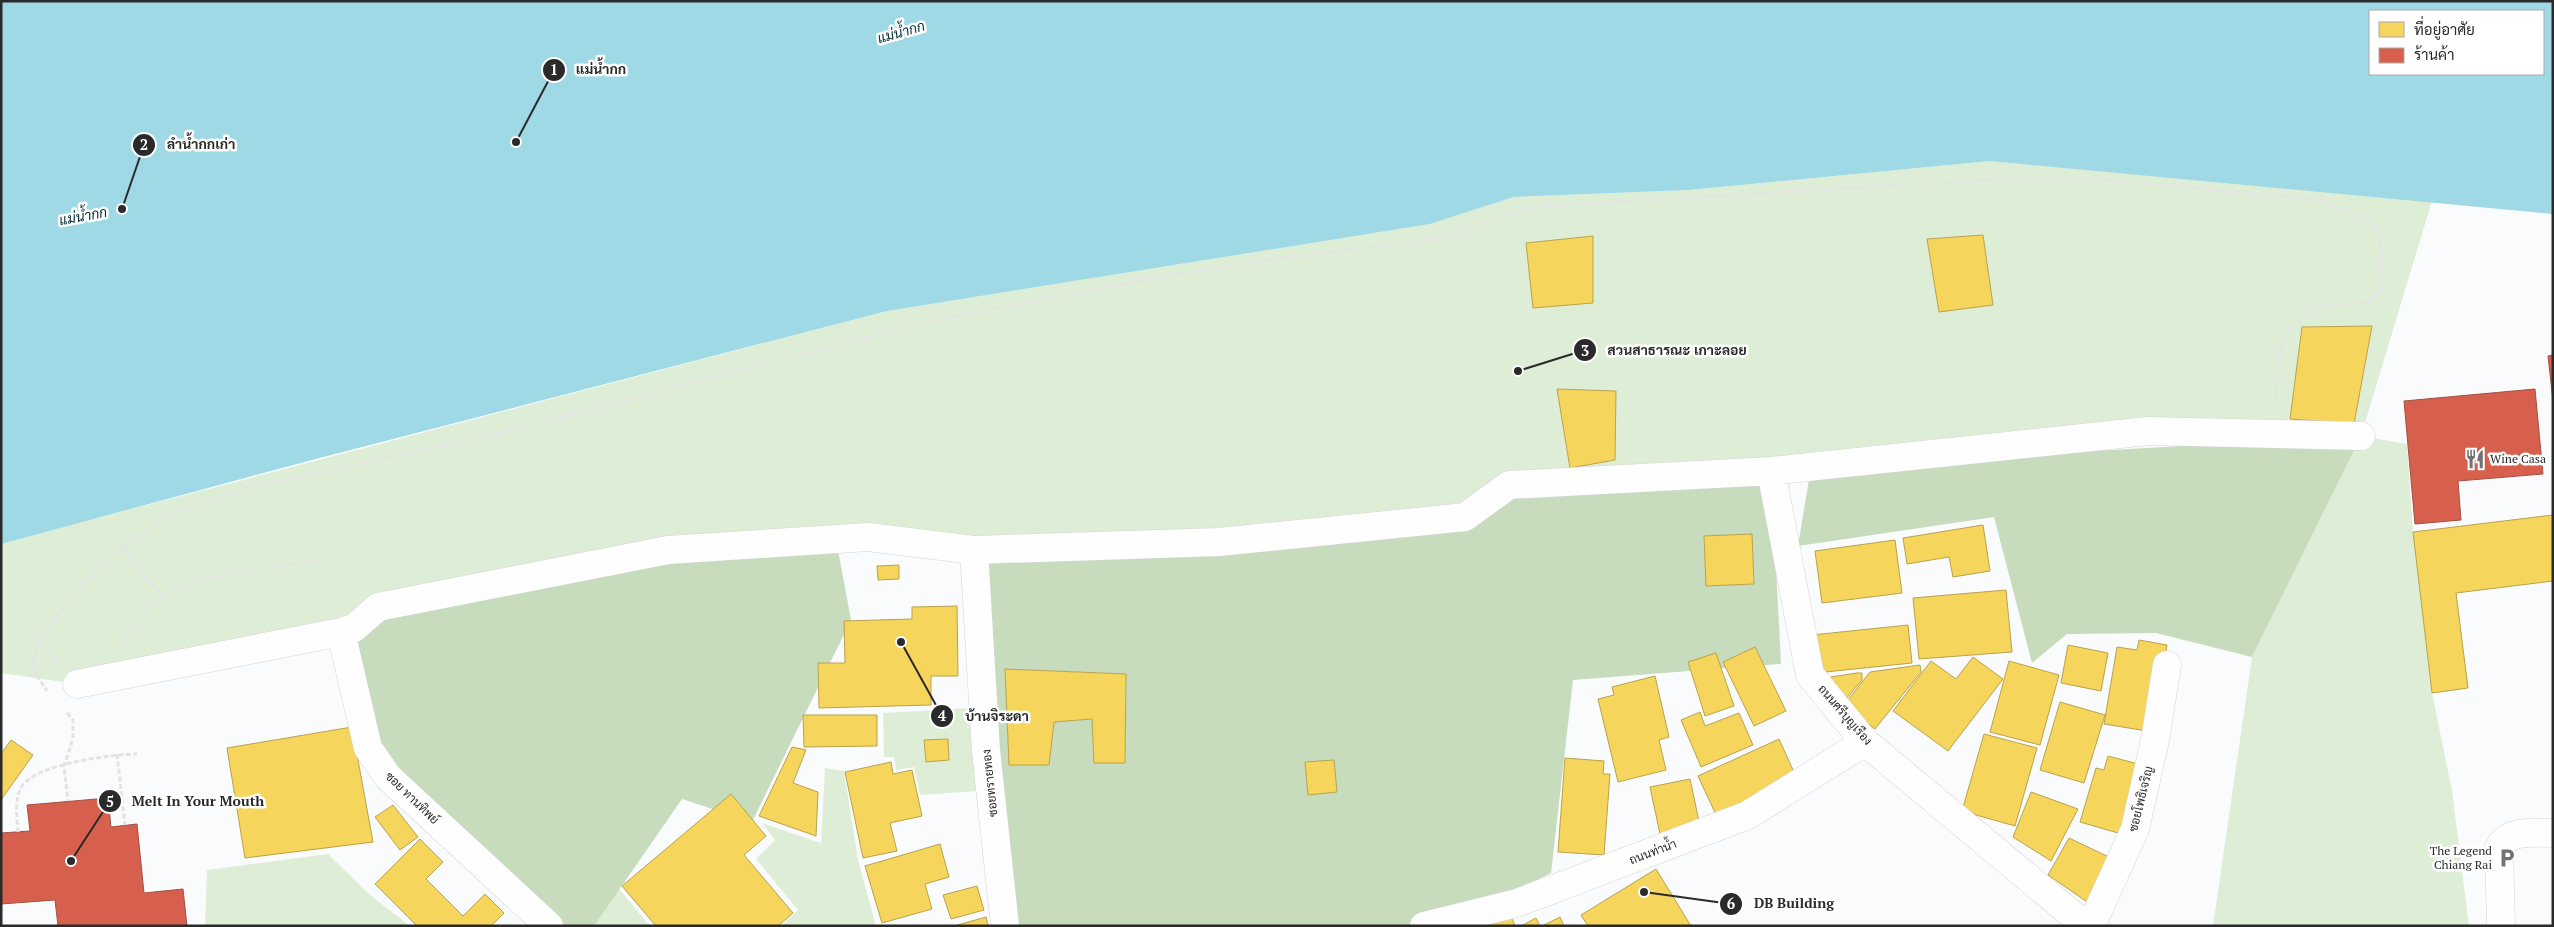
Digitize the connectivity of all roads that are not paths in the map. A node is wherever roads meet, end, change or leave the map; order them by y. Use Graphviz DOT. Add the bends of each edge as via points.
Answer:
graph roads {
  1 [pos="2360,436"];
  2 [pos="1771,471"];
  3 [pos="974,550"];
  4 [pos="341,632"];
  5 [pos="2167,665"];
  6 [pos="76,684"];
  7 [pos="1865,742"];
  8 [pos="2553,832"];
  9 [pos="1472,920"];
  10 [pos="549,926"];
  11 [pos="1005,926"];
  12 [pos="1424,926"];
  13 [pos="2086,926"];
  14 [pos="2091,926"];
  15 [pos="2501,926"];
  1 -- 2 [label="street" via="2148,431"];
  2 -- 3 [label="street" via="1509,486 1465,517 1219,542"];
  2 -- 7 [label="street, ถนนศรีบุญเรือง" via="1810,675"];
  3 -- 4 [label="street" via="868,537 668,550 378,607 354,628"];
  3 -- 11 [label="street, ซอยทรายทอง" via="986,752"];
  4 -- 6 [label="street"];
  4 -- 10 [label="street, ซอย ทานทิพย์" via="368,748 388,777"];
  5 -- 14 [label="street, ซอยโพธิเจริญ" via="2155,740 2135,829"];
  7 -- 9 [label="street, ถนนท่าน้ำ" via="1748,815"];
  7 -- 13 [label="street, ถนนศรีบุญเรือง"];
  8 -- 15 [label="street" via="2513,834 2504,839 2499,848"];
  9 -- 12 [label="street, ถนนท่าน้ำ"];
}
